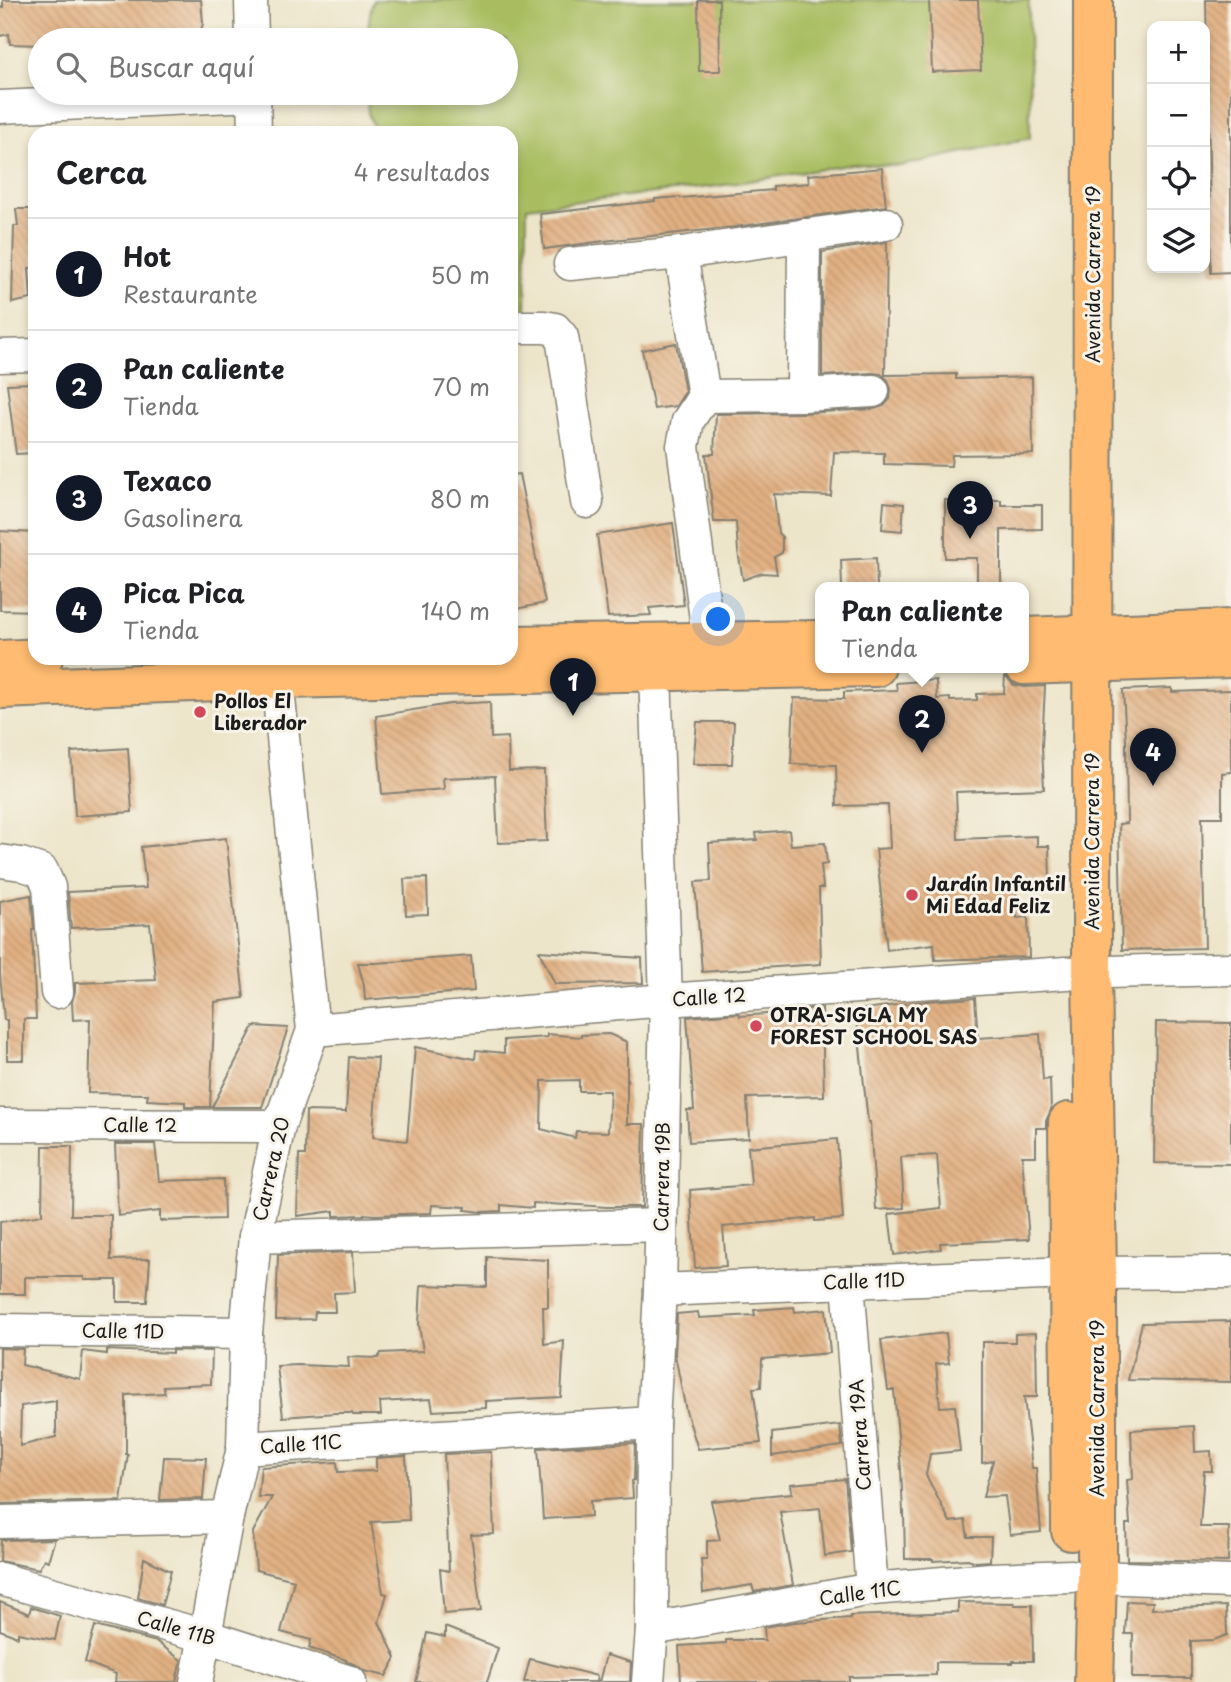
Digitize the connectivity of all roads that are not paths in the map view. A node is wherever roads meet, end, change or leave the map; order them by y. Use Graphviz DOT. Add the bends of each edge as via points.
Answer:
graph roads {
  1 [pos="251,0"];
  2 [pos="1067,0"];
  3 [pos="1093,0"];
  4 [pos="252,28"];
  5 [pos="39,105"];
  6 [pos="254,105"];
  7 [pos="0,107"];
  8 [pos="255,126"];
  9 [pos="886,224"];
  10 [pos="804,235"];
  11 [pos="681,253"];
  12 [pos="570,264"];
  13 [pos="518,327"];
  14 [pos="28,355"];
  15 [pos="0,356"];
  16 [pos="873,391"];
  17 [pos="803,395"];
  18 [pos="704,396"];
  19 [pos="587,502"];
  20 [pos="1231,629"];
  21 [pos="1029,637"];
  22 [pos="815,640"];
  23 [pos="709,642"];
  24 [pos="518,645"];
  25 [pos="1080,649"];
  26 [pos="1231,658"];
  27 [pos="28,659"];
  28 [pos="0,660"];
  29 [pos="1029,664"];
  30 [pos="815,668"];
  31 [pos="275,669"];
  32 [pos="655,671"];
  33 [pos="0,689"];
  34 [pos="0,861"];
  35 [pos="1231,969"];
  36 [pos="1079,973"];
  37 [pos="57,992"];
  38 [pos="666,1000"];
  39 [pos="313,1030"];
  40 [pos="0,1125"];
  41 [pos="279,1126"];
  42 [pos="661,1225"];
  43 [pos="255,1237"];
  44 [pos="1231,1272"];
  45 [pos="1083,1273"];
  46 [pos="848,1282"];
  47 [pos="660,1290"];
  48 [pos="0,1330"];
  49 [pos="246,1333"];
  50 [pos="653,1423"];
  51 [pos="243,1448"];
  52 [pos="227,1517"];
  53 [pos="0,1522"];
  54 [pos="1084,1576"];
  55 [pos="0,1579"];
  56 [pos="1231,1582"];
  57 [pos="873,1589"];
  58 [pos="652,1629"];
  59 [pos="205,1636"];
  60 [pos="195,1682"];
  61 [pos="350,1682"];
  62 [pos="648,1682"];
  63 [pos="1069,1682"];
  64 [pos="1094,1682"];
  1 -- 4 [label="street"];
  2 -- 25 [label="main road, Avenida Carrera 19"];
  3 -- 25 [label="main road, Avenida Carrera 19"];
  5 -- 7 [label="street"];
  6 -- 8 [label="street"];
  9 -- 10 [label="street"];
  10 -- 11 [label="street"];
  10 -- 17 [label="street"];
  11 -- 12 [label="street"];
  11 -- 18 [label="street"];
  13 -- 19 [label="street" via="555,329 562,337"];
  14 -- 15 [label="street"];
  16 -- 17 [label="street"];
  17 -- 18 [label="street"];
  18 -- 23 [label="street" via="688,421 683,446"];
  20 -- 25 [label="main road"];
  21 -- 25 [label="main road"];
  22 -- 23 [label="main road"];
  23 -- 24 [label="main road"];
  25 -- 26 [label="main road"];
  25 -- 29 [label="main road"];
  25 -- 36 [label="main road, Avenida Carrera 19"];
  27 -- 28 [label="main road"];
  30 -- 32 [label="main road"];
  31 -- 32 [label="main road"];
  31 -- 33 [label="main road"];
  31 -- 39 [label="street, Carrera 20"];
  32 -- 38 [label="street, Carrera 19B"];
  34 -- 37 [label="street" via="41,871 49,887"];
  35 -- 36 [label="street, Calle 12"];
  36 -- 38 [label="street, Calle 12"];
  36 -- 45 [label="main road, Avenida Carrera 19"];
  38 -- 39 [label="street, Calle 12"];
  38 -- 42 [label="street, Carrera 19B"];
  39 -- 41 [label="street, Carrera 20"];
  40 -- 41 [label="street, Calle 12"];
  41 -- 43 [label="street, Carrera 20"];
  42 -- 43 [label="street"];
  42 -- 47 [label="street, Carrera 19B"];
  43 -- 49 [label="street, Carrera 20"];
  44 -- 45 [label="street, Calle 11D"];
  45 -- 46 [label="street, Calle 11D"];
  45 -- 54 [label="main road, Avenida Carrera 19"];
  46 -- 47 [label="street, Calle 11D"];
  46 -- 57 [label="street, Carrera 19A"];
  47 -- 50 [label="street, Carrera 19B"];
  48 -- 49 [label="street, Calle 11D"];
  49 -- 51 [label="street, Carrera 20"];
  50 -- 51 [label="street, Calle 11C"];
  50 -- 58 [label="street, Carrera 19B"];
  51 -- 52 [label="street, Carrera 20"];
  52 -- 53 [label="street"];
  52 -- 59 [label="street, Carrera 20"];
  54 -- 56 [label="street, Calle 11C"];
  54 -- 57 [label="street, Calle 11C"];
  54 -- 63 [label="main road, Avenida Carrera 19"];
  54 -- 64 [label="main road, Avenida Carrera 19"];
  55 -- 59 [label="street, Calle 11B"];
  57 -- 58 [label="street, Calle 11C"];
  58 -- 62 [label="street, Carrera 19B"];
  59 -- 60 [label="street, Carrera 20"];
  59 -- 61 [label="street, Calle 11B"];
}
